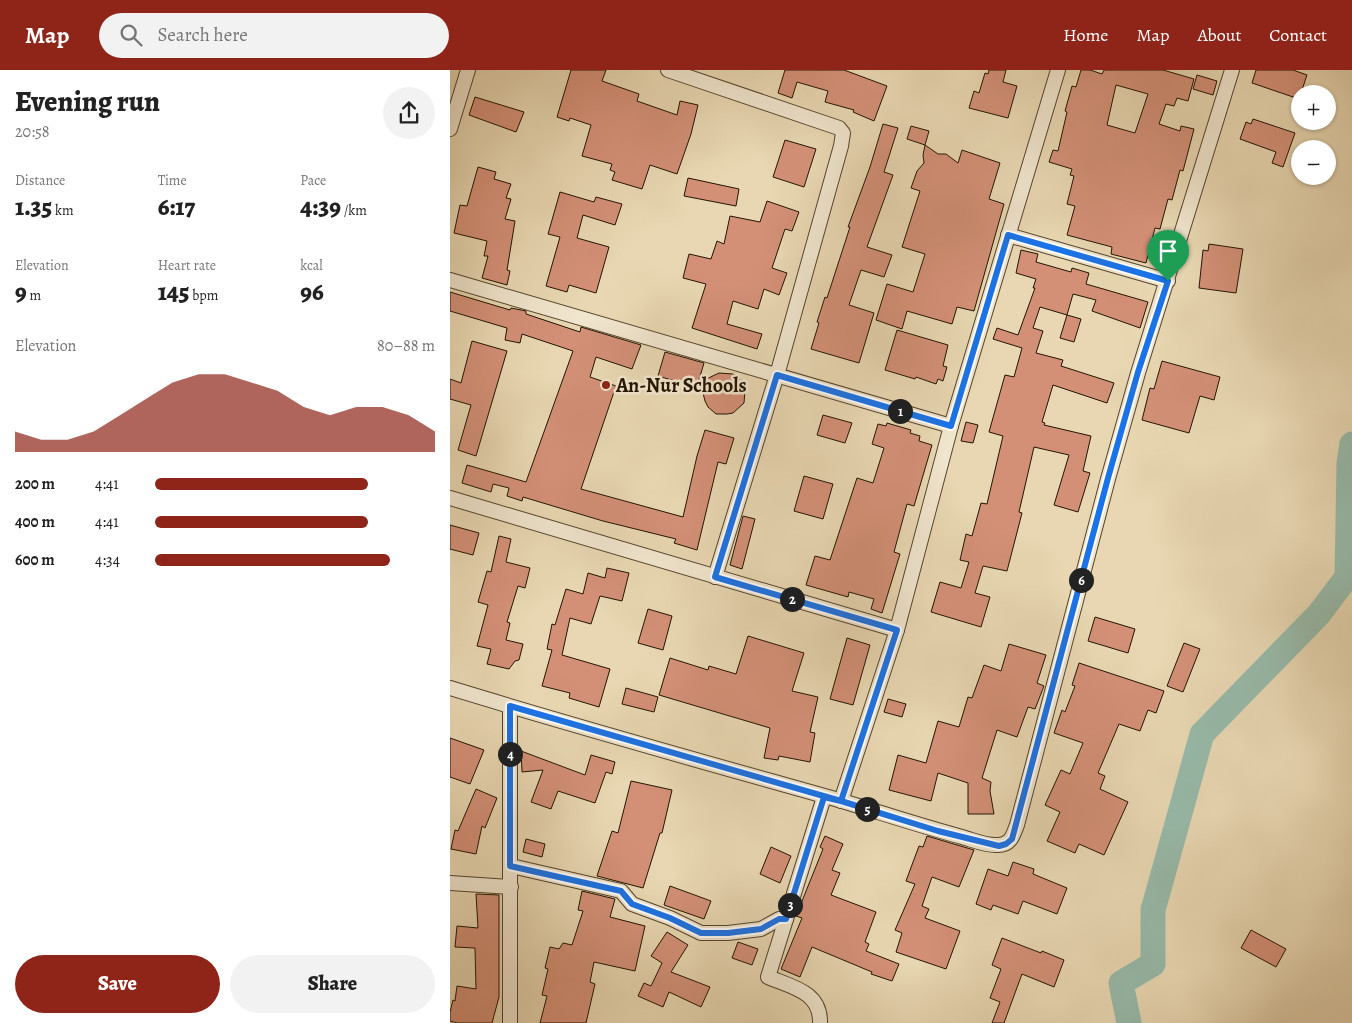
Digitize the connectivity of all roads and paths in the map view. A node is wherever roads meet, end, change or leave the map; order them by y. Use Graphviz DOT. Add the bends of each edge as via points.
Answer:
graph roads {
  1 [pos="468,70"];
  2 [pos="668,70"];
  3 [pos="1058,70"];
  4 [pos="1232,70"];
  5 [pos="450,130"];
  6 [pos="1008,235"];
  7 [pos="450,280"];
  8 [pos="1168,281"];
  9 [pos="777,375"];
  10 [pos="951,426"];
  11 [pos="450,498"];
  12 [pos="715,577"];
  13 [pos="897,630"];
  14 [pos="450,688"];
  15 [pos="510,706"];
  16 [pos="824,797"];
  17 [pos="841,801"];
  18 [pos="510,866"];
  19 [pos="450,883"];
  20 [pos="510,887"];
  21 [pos="786,919"];
  22 [pos="510,1023"];
  23 [pos="820,1023"];
  1 -- 5 [label="street"];
  2 -- 9 [label="street" via="839,128 843,133"];
  3 -- 6 [label="street"];
  4 -- 8 [label="street"];
  6 -- 8 [label="street"];
  6 -- 10 [label="street"];
  7 -- 9 [label="street"];
  8 -- 17 [label="street" via="1108,478 1012,839 999,846 989,844"];
  9 -- 10 [label="street"];
  9 -- 12 [label="street"];
  10 -- 13 [label="street"];
  11 -- 12 [label="street"];
  12 -- 13 [label="street"];
  13 -- 17 [label="street"];
  14 -- 15 [label="street"];
  15 -- 16 [label="street"];
  15 -- 18 [label="street"];
  16 -- 17 [label="street"];
  16 -- 21 [label="street"];
  18 -- 20 [label="street"];
  18 -- 21 [label="street" via="621,891 632,904 701,933 761,929 779,919"];
  19 -- 20 [label="street"];
  20 -- 22 [label="street"];
  21 -- 23 [label="street" via="768,977 813,999 819,1007"];
}
